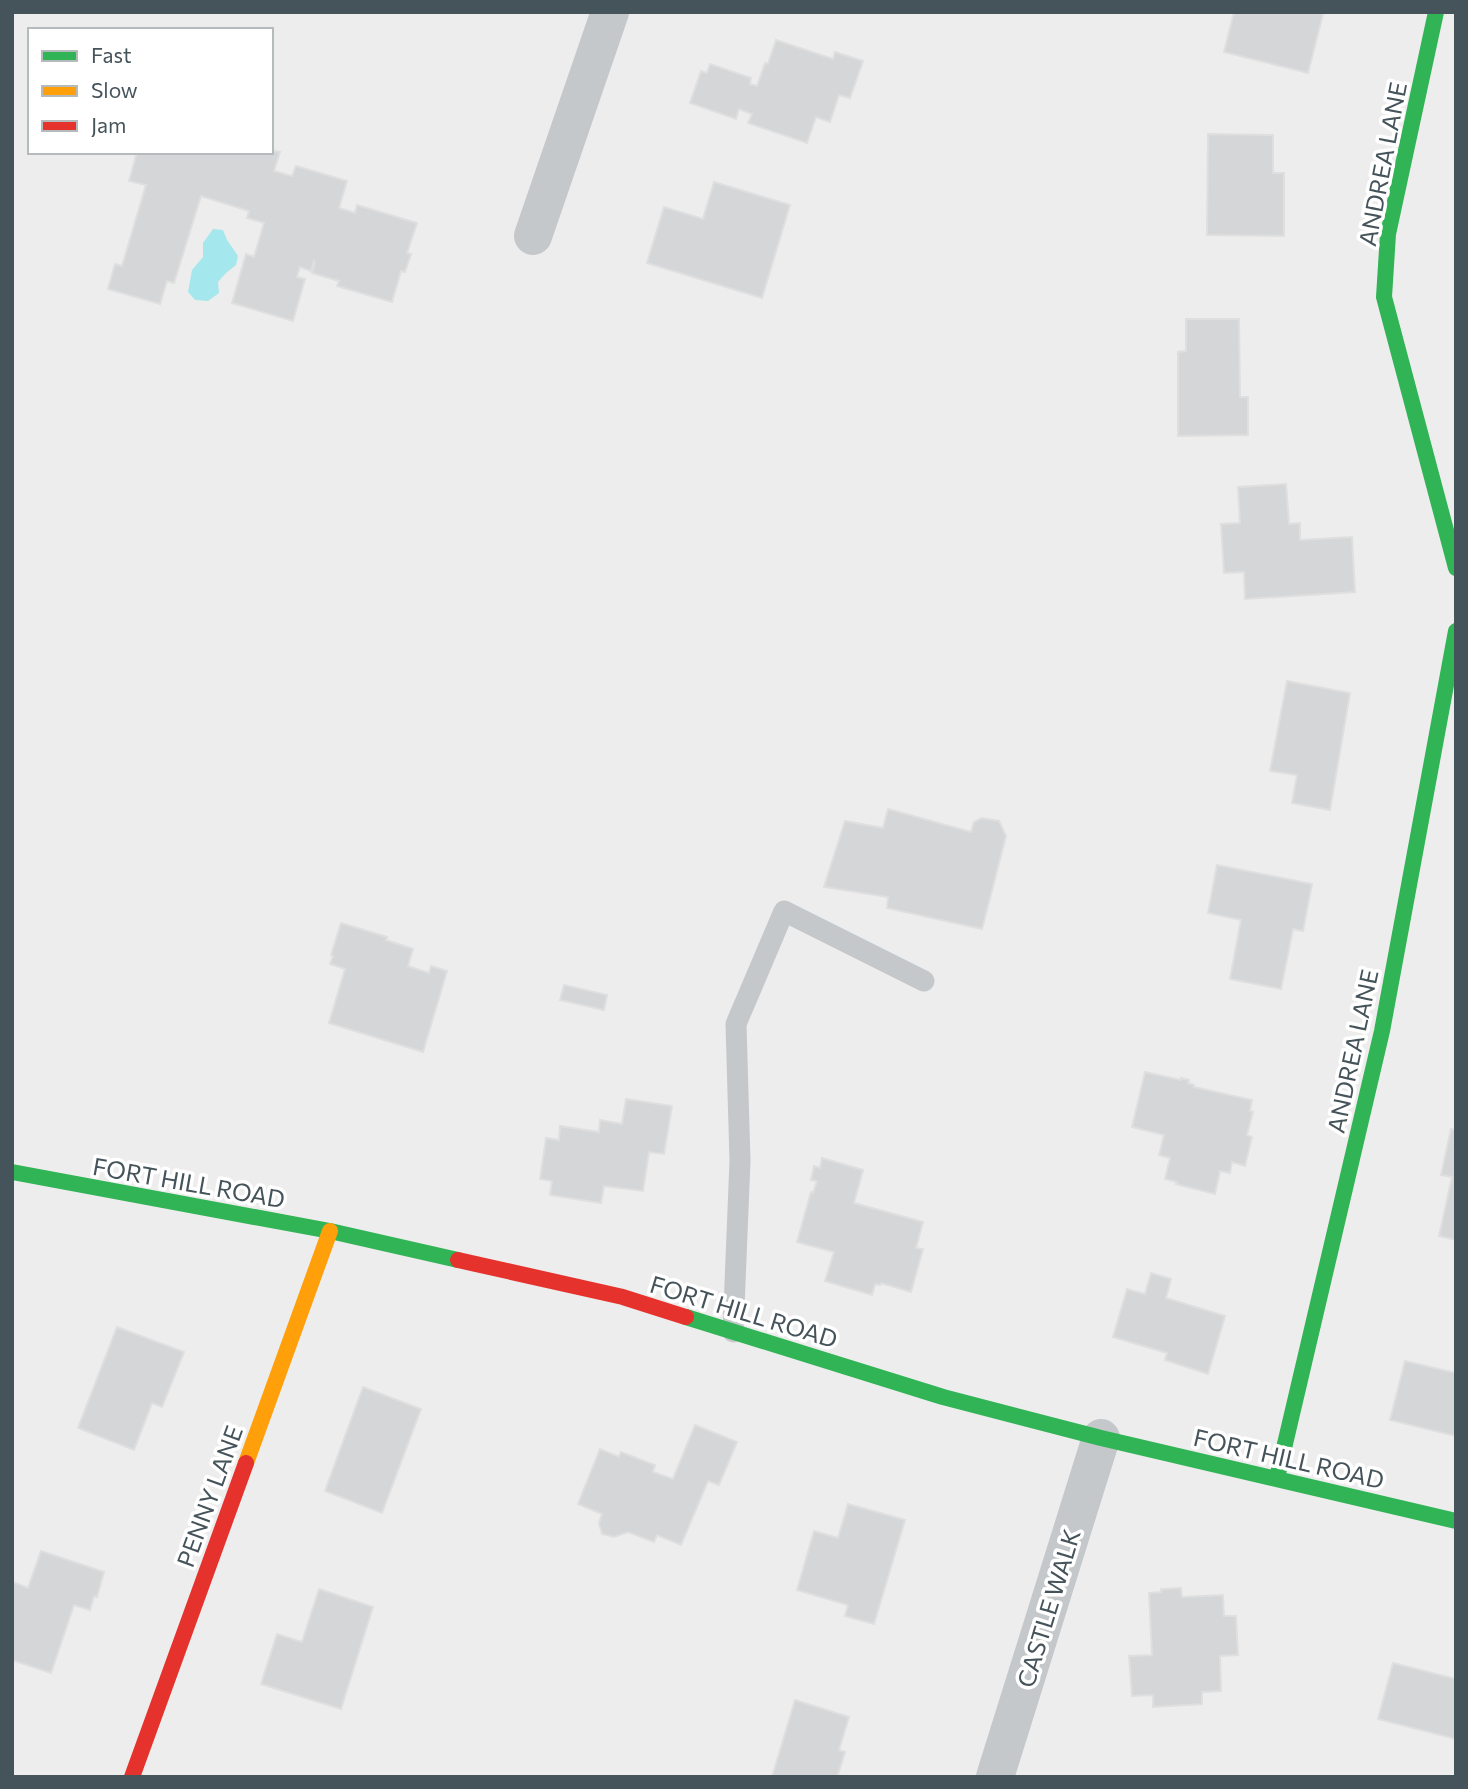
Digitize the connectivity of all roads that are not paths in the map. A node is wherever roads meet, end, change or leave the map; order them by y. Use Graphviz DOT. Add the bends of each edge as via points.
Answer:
graph roads {
  1 [pos="610,12"];
  2 [pos="1436,12"];
  3 [pos="533,236"];
  4 [pos="1456,568"];
  5 [pos="1456,631"];
  6 [pos="924,981"];
  7 [pos="12,1172"];
  8 [pos="330,1231"];
  9 [pos="733,1332"];
  10 [pos="1101,1438"];
  11 [pos="1277,1478"];
  12 [pos="1456,1521"];
  13 [pos="132,1777"];
  14 [pos="995,1777"];
  1 -- 3 [label="street"];
  2 -- 4 [label="street, ANDREA LANE" via="1388,234 1384,297"];
  5 -- 11 [label="street, ANDREA LANE" via="1382,1031"];
  6 -- 9 [label="lane" via="784,911 736,1024 740,1161"];
  7 -- 8 [label="street, FORT HILL ROAD"];
  8 -- 9 [label="street, FORT HILL ROAD" via="623,1297"];
  8 -- 13 [label="street, PENNY LANE"];
  9 -- 10 [label="street, FORT HILL ROAD" via="943,1397"];
  10 -- 11 [label="street, FORT HILL ROAD"];
  10 -- 14 [label="street, CASTLE WALK"];
  11 -- 12 [label="street, FORT HILL ROAD"];
}
